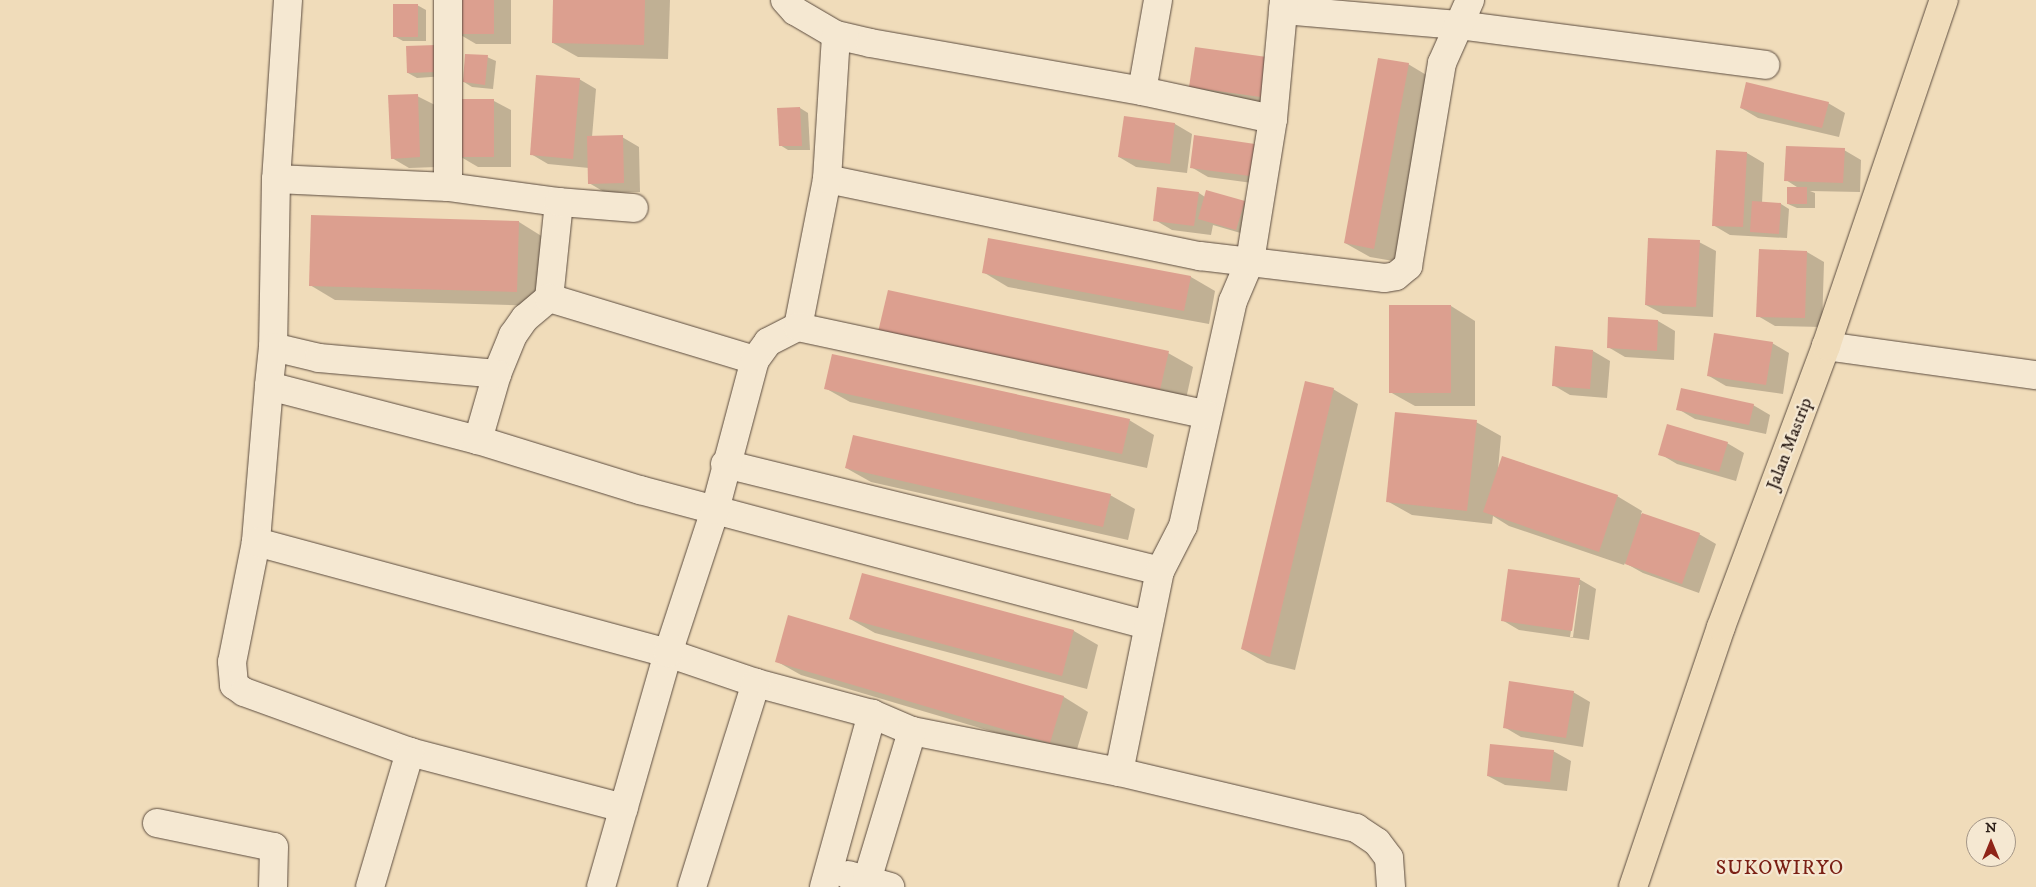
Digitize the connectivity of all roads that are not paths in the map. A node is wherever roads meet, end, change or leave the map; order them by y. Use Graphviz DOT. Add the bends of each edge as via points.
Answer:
graph roads {
  1 [pos="288,0"];
  2 [pos="448,0"];
  3 [pos="785,0"];
  4 [pos="1158,0"];
  5 [pos="1470,0"];
  6 [pos="1944,0"];
  7 [pos="1284,5"];
  8 [pos="1458,25"];
  9 [pos="836,35"];
  10 [pos="1765,65"];
  11 [pos="1142,91"];
  12 [pos="1273,118"];
  13 [pos="276,179"];
  14 [pos="827,179"];
  15 [pos="448,187"];
  16 [pos="559,202"];
  17 [pos="634,208"];
  18 [pos="1250,261"];
  19 [pos="549,298"];
  20 [pos="798,327"];
  21 [pos="1826,346"];
  22 [pos="273,347"];
  23 [pos="755,360"];
  24 [pos="496,374"];
  25 [pos="2036,375"];
  26 [pos="269,386"];
  27 [pos="1207,415"];
  28 [pos="478,440"];
  29 [pos="725,464"];
  30 [pos="715,510"];
  31 [pos="256,542"];
  32 [pos="1160,572"];
  33 [pos="1147,625"];
  34 [pos="668,653"];
  35 [pos="756,683"];
  36 [pos="872,714"];
  37 [pos="912,731"];
  38 [pos="410,752"];
  39 [pos="1119,772"];
  40 [pos="624,808"];
  41 [pos="157,822"];
  42 [pos="827,878"];
  43 [pos="874,885"];
  44 [pos="273,887"];
  45 [pos="370,887"];
  46 [pos="601,887"];
  47 [pos="692,887"];
  48 [pos="1391,887"];
  49 [pos="1634,887"];
  1 -- 13 [label="street"];
  2 -- 15 [label="street"];
  3 -- 9 [label="street" via="795,11"];
  4 -- 11 [label="street"];
  5 -- 8 [label="street"];
  6 -- 21 [label="main road, Jalan Mastrip"];
  7 -- 8 [label="street"];
  7 -- 12 [label="street"];
  8 -- 10 [label="street"];
  8 -- 18 [label="street" via="1442,63 1408,266 1403,273 1385,278"];
  9 -- 11 [label="street"];
  9 -- 14 [label="street"];
  11 -- 12 [label="street"];
  12 -- 18 [label="street"];
  13 -- 15 [label="street"];
  13 -- 22 [label="street"];
  14 -- 18 [label="street" via="1200,256"];
  14 -- 20 [label="street"];
  15 -- 16 [label="street"];
  16 -- 17 [label="street"];
  16 -- 19 [label="street"];
  18 -- 27 [label="street" via="1233,301"];
  19 -- 23 [label="street"];
  19 -- 24 [label="street" via="525,318 513,335"];
  20 -- 23 [label="street" via="768,342"];
  20 -- 27 [label="street"];
  21 -- 25 [label="street"];
  21 -- 49 [label="main road, Jalan Mastrip" via="1721,627"];
  22 -- 24 [label="street" via="319,358"];
  22 -- 26 [label="street"];
  23 -- 29 [label="street"];
  24 -- 28 [label="street"];
  26 -- 28 [label="street"];
  26 -- 31 [label="street"];
  27 -- 32 [label="street" via="1183,526"];
  28 -- 30 [label="street"];
  29 -- 30 [label="street"];
  29 -- 32 [label="street"];
  30 -- 33 [label="street"];
  30 -- 34 [label="street"];
  31 -- 34 [label="street"];
  31 -- 38 [label="street" via="232,662 234,686"];
  32 -- 33 [label="street"];
  33 -- 39 [label="street"];
  34 -- 35 [label="street"];
  34 -- 40 [label="street"];
  35 -- 36 [label="street"];
  35 -- 47 [label="street"];
  36 -- 37 [label="street"];
  36 -- 42 [label="street"];
  37 -- 39 [label="street"];
  37 -- 43 [label="street"];
  38 -- 40 [label="street"];
  38 -- 45 [label="street"];
  39 -- 48 [label="street" via="1356,828 1377,842 1388,858"];
  40 -- 46 [label="street"];
  41 -- 44 [label="street" via="274,847"];
  42 -- 43 [label="street"];
}
